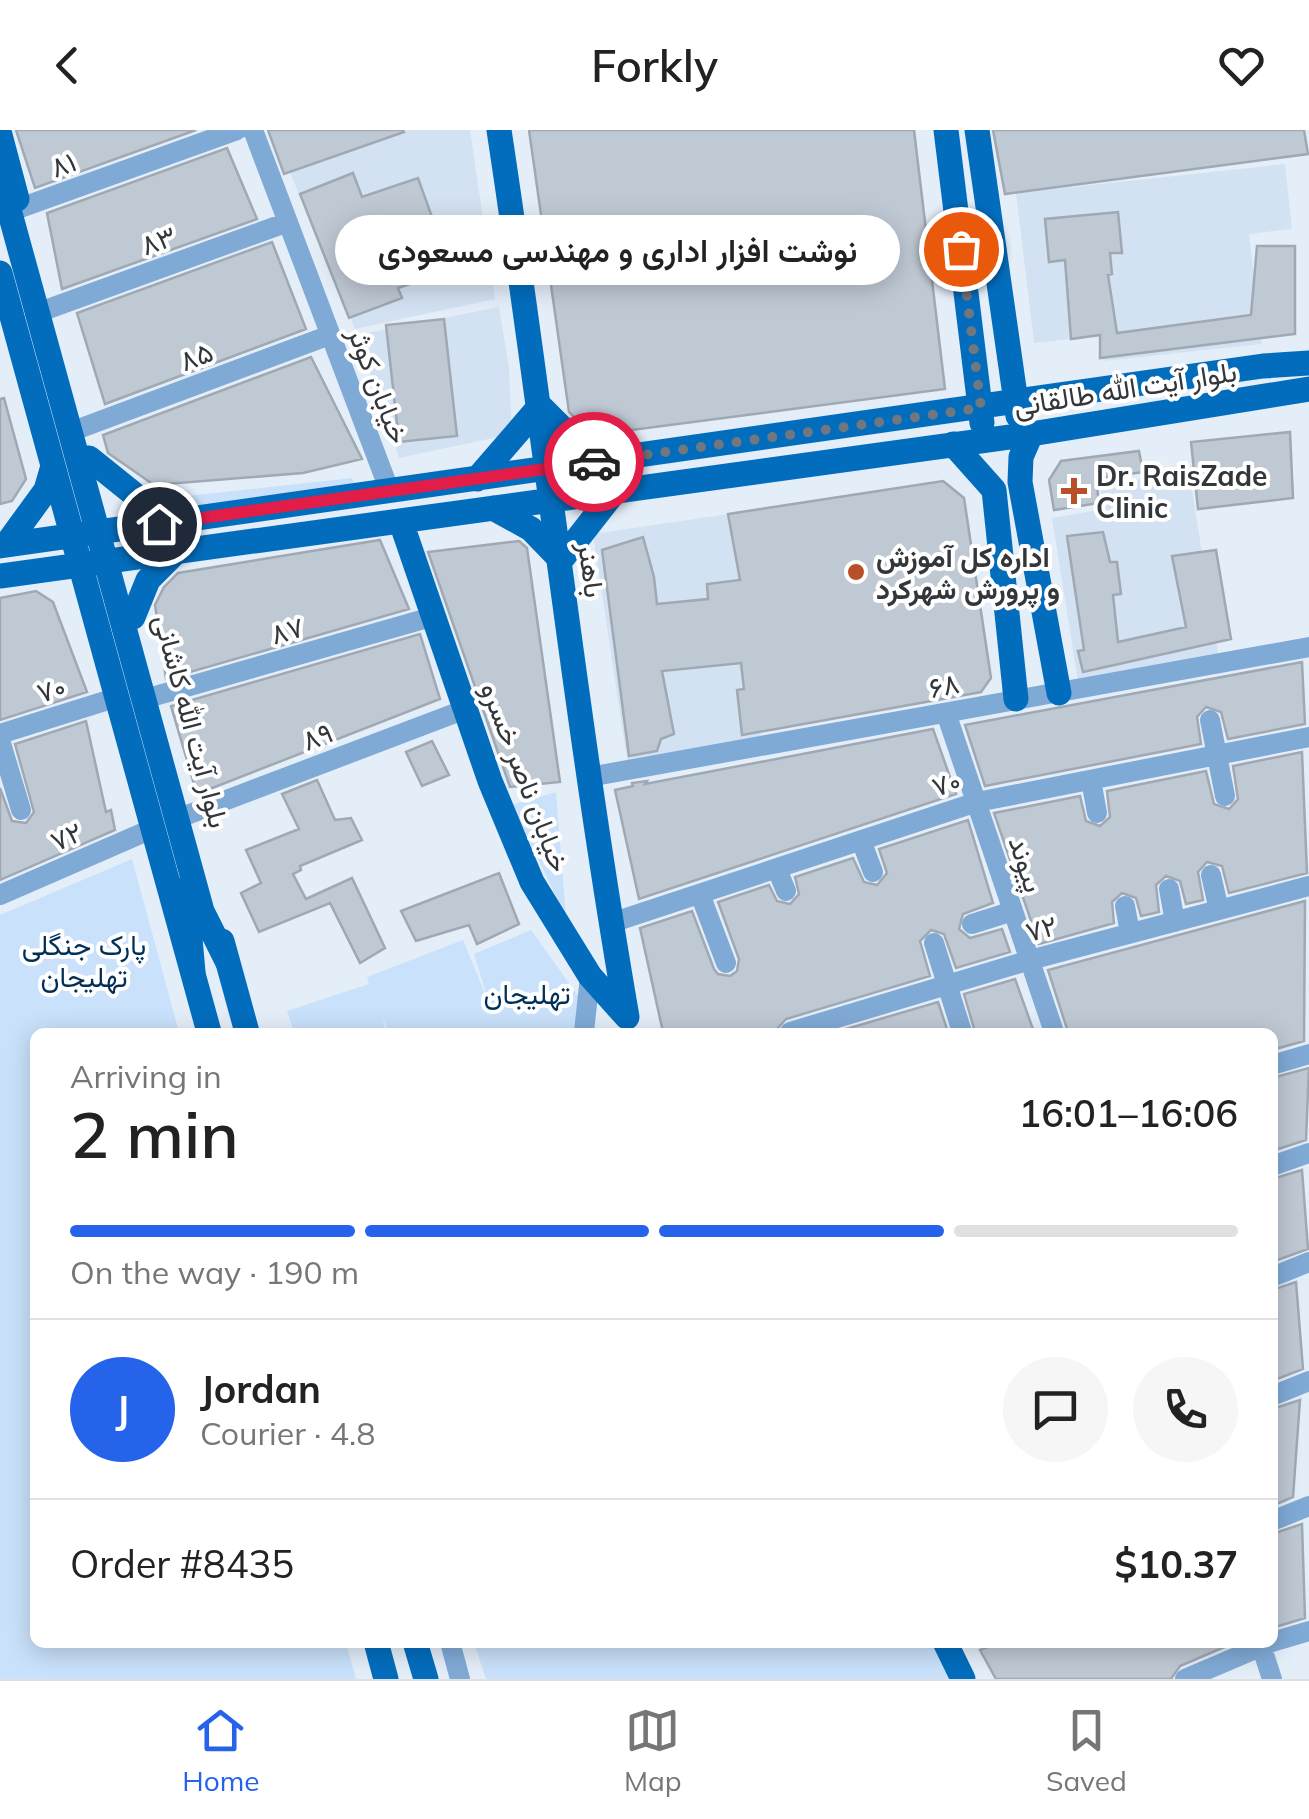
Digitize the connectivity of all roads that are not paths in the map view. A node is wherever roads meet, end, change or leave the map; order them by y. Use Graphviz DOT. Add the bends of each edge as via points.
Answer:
graph roads {
  1 [pos="237,130"];
  2 [pos="253,130"];
  3 [pos="500,130"];
  4 [pos="946,130"];
  5 [pos="977,130"];
  6 [pos="1,148"];
  7 [pos="0,177"];
  8 [pos="20,208"];
  9 [pos="288,222"];
  10 [pos="0,229"];
  11 [pos="0,273"];
  12 [pos="48,309"];
  13 [pos="330,335"];
  14 [pos="1309,340"];
  15 [pos="1309,363"];
  16 [pos="1263,366"];
  17 [pos="1309,389"];
  18 [pos="1267,395"];
  19 [pos="1016,402"];
  20 [pos="540,406"];
  21 [pos="981,408"];
  22 [pos="1309,409"];
  23 [pos="81,428"];
  24 [pos="1026,435"];
  25 [pos="984,440"];
  26 [pos="953,444"];
  27 [pos="89,458"];
  28 [pos="615,458"];
  29 [pos="53,466"];
  30 [pos="548,468"];
  31 [pos="477,478"];
  32 [pos="1020,482"];
  33 [pos="994,490"];
  34 [pos="616,491"];
  35 [pos="390,492"];
  36 [pos="553,500"];
  37 [pos="493,508"];
  38 [pos="184,521"];
  39 [pos="401,522"];
  40 [pos="109,532"];
  41 [pos="73,536"];
  42 [pos="3,546"];
  43 [pos="174,554"];
  44 [pos="560,560"];
  45 [pos="118,562"];
  46 [pos="81,567"];
  47 [pos="11,575"];
  48 [pos="132,616"];
  49 [pos="435,616"];
  50 [pos="97,626"];
  51 [pos="1051,646"];
  52 [pos="1309,647"];
  53 [pos="1012,652"];
  54 [pos="1059,693"];
  55 [pos="155,696"];
  56 [pos="118,697"];
  57 [pos="1016,699"];
  58 [pos="466,709"];
  59 [pos="946,713"];
  60 [pos="1210,720"];
  61 [pos="0,737"];
  62 [pos="1309,737"];
  63 [pos="1216,755"];
  64 [pos="589,777"];
  65 [pos="1091,780"];
  66 [pos="1225,796"];
  67 [pos="978,802"];
  68 [pos="21,810"];
  69 [pos="1096,813"];
  70 [pos="187,815"];
  71 [pos="154,828"];
  72 [pos="861,840"];
  73 [pos="777,869"];
  74 [pos="873,872"];
  75 [pos="1212,875"];
  76 [pos="1309,886"];
  77 [pos="1170,889"];
  78 [pos="786,892"];
  79 [pos="700,894"];
  80 [pos="0,895"];
  81 [pos="1126,906"];
  82 [pos="1218,910"];
  83 [pos="1013,911"];
  84 [pos="1176,922"];
  85 [pos="611,923"];
  86 [pos="972,924"];
  87 [pos="1130,934"];
  88 [pos="934,943"];
  89 [pos="228,960"];
  90 [pos="1030,960"];
  91 [pos="726,963"];
  92 [pos="192,972"];
  93 [pos="590,976"];
  94 [pos="947,985"];
  95 [pos="631,1025"];
  96 [pos="208,1028"];
  97 [pos="247,1028"];
  98 [pos="584,1028"];
  99 [pos="803,1028"];
  100 [pos="961,1028"];
  101 [pos="1053,1028"];
  102 [pos="1309,1054"];
  103 [pos="1278,1063"];
  104 [pos="1309,1153"];
  105 [pos="1278,1164"];
  106 [pos="1309,1262"];
  107 [pos="1278,1274"];
  108 [pos="1309,1381"];
  109 [pos="1278,1394"];
  110 [pos="1309,1506"];
  111 [pos="1278,1518"];
  112 [pos="1309,1631"];
  113 [pos="1278,1640"];
  114 [pos="378,1648"];
  115 [pos="418,1648"];
  116 [pos="452,1648"];
  117 [pos="948,1648"];
  118 [pos="1255,1648"];
  119 [pos="1267,1648"];
  120 [pos="386,1679"];
  121 [pos="426,1679"];
  122 [pos="460,1679"];
  123 [pos="964,1679"];
  124 [pos="1186,1679"];
  125 [pos="1272,1679"];
  1 -- 8 [label="street, ۸۱"];
  2 -- 9 [label="street, خیابان کوثر"];
  3 -- 20 [label="main road, باهنر"];
  4 -- 21 [label="main road"];
  5 -- 19 [label="main road"];
  6 -- 8 [label="main road, بلوار آیت الله کاشانی"];
  7 -- 89 [label="main road, bridge" via="202,912"];
  8 -- 12 [label="main road, بلوار آیت الله کاشانی"];
  9 -- 12 [label="street, ۸۳"];
  9 -- 13 [label="street, خیابان کوثر"];
  10 -- 92 [label="main road, bridge" via="188,916"];
  11 -- 29 [label="main road"];
  12 -- 23 [label="main road, بلوار آیت الله کاشانی"];
  13 -- 23 [label="street, ۸۵"];
  13 -- 35 [label="street, خیابان کوثر"];
  14 -- 16 [label="main road"];
  15 -- 16 [label="main road, بلوار آیت الله طالقانی"];
  16 -- 19 [label="main road, بلوار آیت الله طالقانی"];
  17 -- 18 [label="main road, بلوار آیت الله طالقانی"];
  18 -- 22 [label="main road" via="1293,397"];
  18 -- 24 [label="main road, بلوار آیت الله طالقانی"];
  19 -- 21 [label="main road, بلوار آیت الله طالقانی"];
  19 -- 24 [label="main road"];
  20 -- 28 [label="main road" via="573,439"];
  20 -- 30 [label="main road, باهنر"];
  20 -- 31 [label="main road"];
  21 -- 25 [label="main road"];
  21 -- 28 [label="main road, بلوار آیت الله طالقانی"];
  23 -- 27 [label="main road, بلوار آیت الله کاشانی"];
  24 -- 25 [label="main road, بلوار آیت الله طالقانی"];
  24 -- 32 [label="main road"];
  25 -- 26 [label="main road, بلوار آیت الله طالقانی"];
  26 -- 33 [label="main road"];
  26 -- 34 [label="main road, بلوار آیت الله طالقانی"];
  27 -- 38 [label="main road" via="150,507"];
  27 -- 40 [label="main road, بلوار آیت الله کاشانی"];
  28 -- 30 [label="main road, بلوار آیت الله طالقانی"];
  29 -- 41 [label="main road"];
  29 -- 42 [label="main road" via="46,490"];
  30 -- 31 [label="main road, بلوار آیت الله طالقانی"];
  30 -- 36 [label="main road, باهنر"];
  31 -- 35 [label="main road, بلوار آیت الله طالقانی"];
  32 -- 33 [label="main road" via="1003,474"];
  32 -- 51 [label="main road"];
  33 -- 53 [label="main road"];
  34 -- 36 [label="main road, بلوار آیت الله طالقانی"];
  34 -- 44 [label="main road"];
  35 -- 38 [label="main road, بلوار آیت الله طالقانی"];
  36 -- 37 [label="main road, بلوار آیت الله طالقانی"];
  36 -- 44 [label="main road, باهنر"];
  37 -- 39 [label="main road, بلوار آیت الله طالقانی"];
  37 -- 44 [label="main road" via="532,529"];
  38 -- 40 [label="main road, بلوار آیت الله طالقانی"];
  39 -- 43 [label="main road, بلوار آیت الله طالقانی"];
  39 -- 49 [label="main road, خیابان ناصر خسرو"];
  40 -- 41 [label="main road, بلوار آیت الله طالقانی"];
  40 -- 45 [label="main road, بلوار آیت الله کاشانی"];
  41 -- 42 [label="main road, بلوار آیت الله طالقانی"];
  41 -- 46 [label="main road"];
  43 -- 45 [label="main road, بلوار آیت الله طالقانی"];
  43 -- 48 [label="main road" via="148,580"];
  44 -- 64 [label="main road, باهنر"];
  45 -- 46 [label="main road, بلوار آیت الله طالقانی"];
  45 -- 48 [label="main road, بلوار آیت الله کاشانی"];
  46 -- 47 [label="main road, بلوار آیت الله طالقانی"];
  46 -- 50 [label="main road"];
  47 -- 50 [label="main road" via="46,579 67,591"];
  48 -- 55 [label="main road, بلوار آیت الله کاشانی"];
  49 -- 55 [label="street, ۸۷"];
  49 -- 58 [label="main road, خیابان ناصر خسرو"];
  50 -- 56 [label="main road"];
  51 -- 53 [label="main road" via="1048,662 1035,670 1015,662"];
  51 -- 54 [label="main road"];
  52 -- 54 [label="street, ۶۸"];
  53 -- 57 [label="main road"];
  54 -- 57 [label="street, ۶۸"];
  55 -- 70 [label="main road, بلوار آیت الله کاشانی"];
  56 -- 61 [label="street, ۷۰"];
  56 -- 71 [label="main road"];
  57 -- 59 [label="street, ۶۸"];
  58 -- 70 [label="street, ۸۹"];
  58 -- 93 [label="main road, خیابان ناصر خسرو" via="532,882"];
  59 -- 64 [label="street, ۶۸"];
  59 -- 67 [label="street, پیوند"];
  60 -- 63 [label="street"];
  61 -- 68 [label="street"];
  62 -- 63 [label="street, ۷۰"];
  63 -- 65 [label="street, ۷۰"];
  63 -- 66 [label="street"];
  64 -- 85 [label="main road, باهنر"];
  65 -- 67 [label="street, ۷۰"];
  65 -- 69 [label="street"];
  67 -- 72 [label="street, ۷۰"];
  67 -- 83 [label="street, پیوند"];
  70 -- 89 [label="main road, بلوار آیت الله کاشانی"];
  71 -- 80 [label="street, ۷۲"];
  71 -- 92 [label="main road"];
  72 -- 73 [label="street, ۷۰"];
  72 -- 74 [label="street"];
  73 -- 78 [label="street"];
  73 -- 79 [label="street, ۷۰"];
  75 -- 82 [label="street"];
  76 -- 82 [label="street, ۷۲"];
  77 -- 84 [label="street"];
  79 -- 85 [label="street, ۷۰"];
  79 -- 91 [label="street"];
  81 -- 87 [label="street"];
  82 -- 84 [label="street, ۷۲"];
  83 -- 86 [label="street"];
  83 -- 90 [label="street, پیوند"];
  84 -- 87 [label="street, ۷۲"];
  85 -- 95 [label="main road, باهنر"];
  87 -- 90 [label="street, ۷۲"];
  88 -- 94 [label="street"];
  89 -- 97 [label="main road, بلوار آیت الله کاشانی"];
  90 -- 94 [label="street, ۷۲"];
  90 -- 101 [label="street, پیوند"];
  92 -- 96 [label="main road"];
  93 -- 95 [label="main road, خیابان ناصر خسرو"];
  93 -- 98 [label="street"];
  94 -- 99 [label="street, ۷۲"];
  94 -- 100 [label="street"];
  102 -- 103 [label="street"];
  104 -- 105 [label="street"];
  106 -- 107 [label="street"];
  108 -- 109 [label="street"];
  110 -- 111 [label="street"];
  112 -- 113 [label="street"];
  114 -- 120 [label="main road"];
  115 -- 121 [label="main road"];
  116 -- 122 [label="street"];
  117 -- 123 [label="main road"];
  118 -- 124 [label="street"];
  119 -- 125 [label="street"];
}
